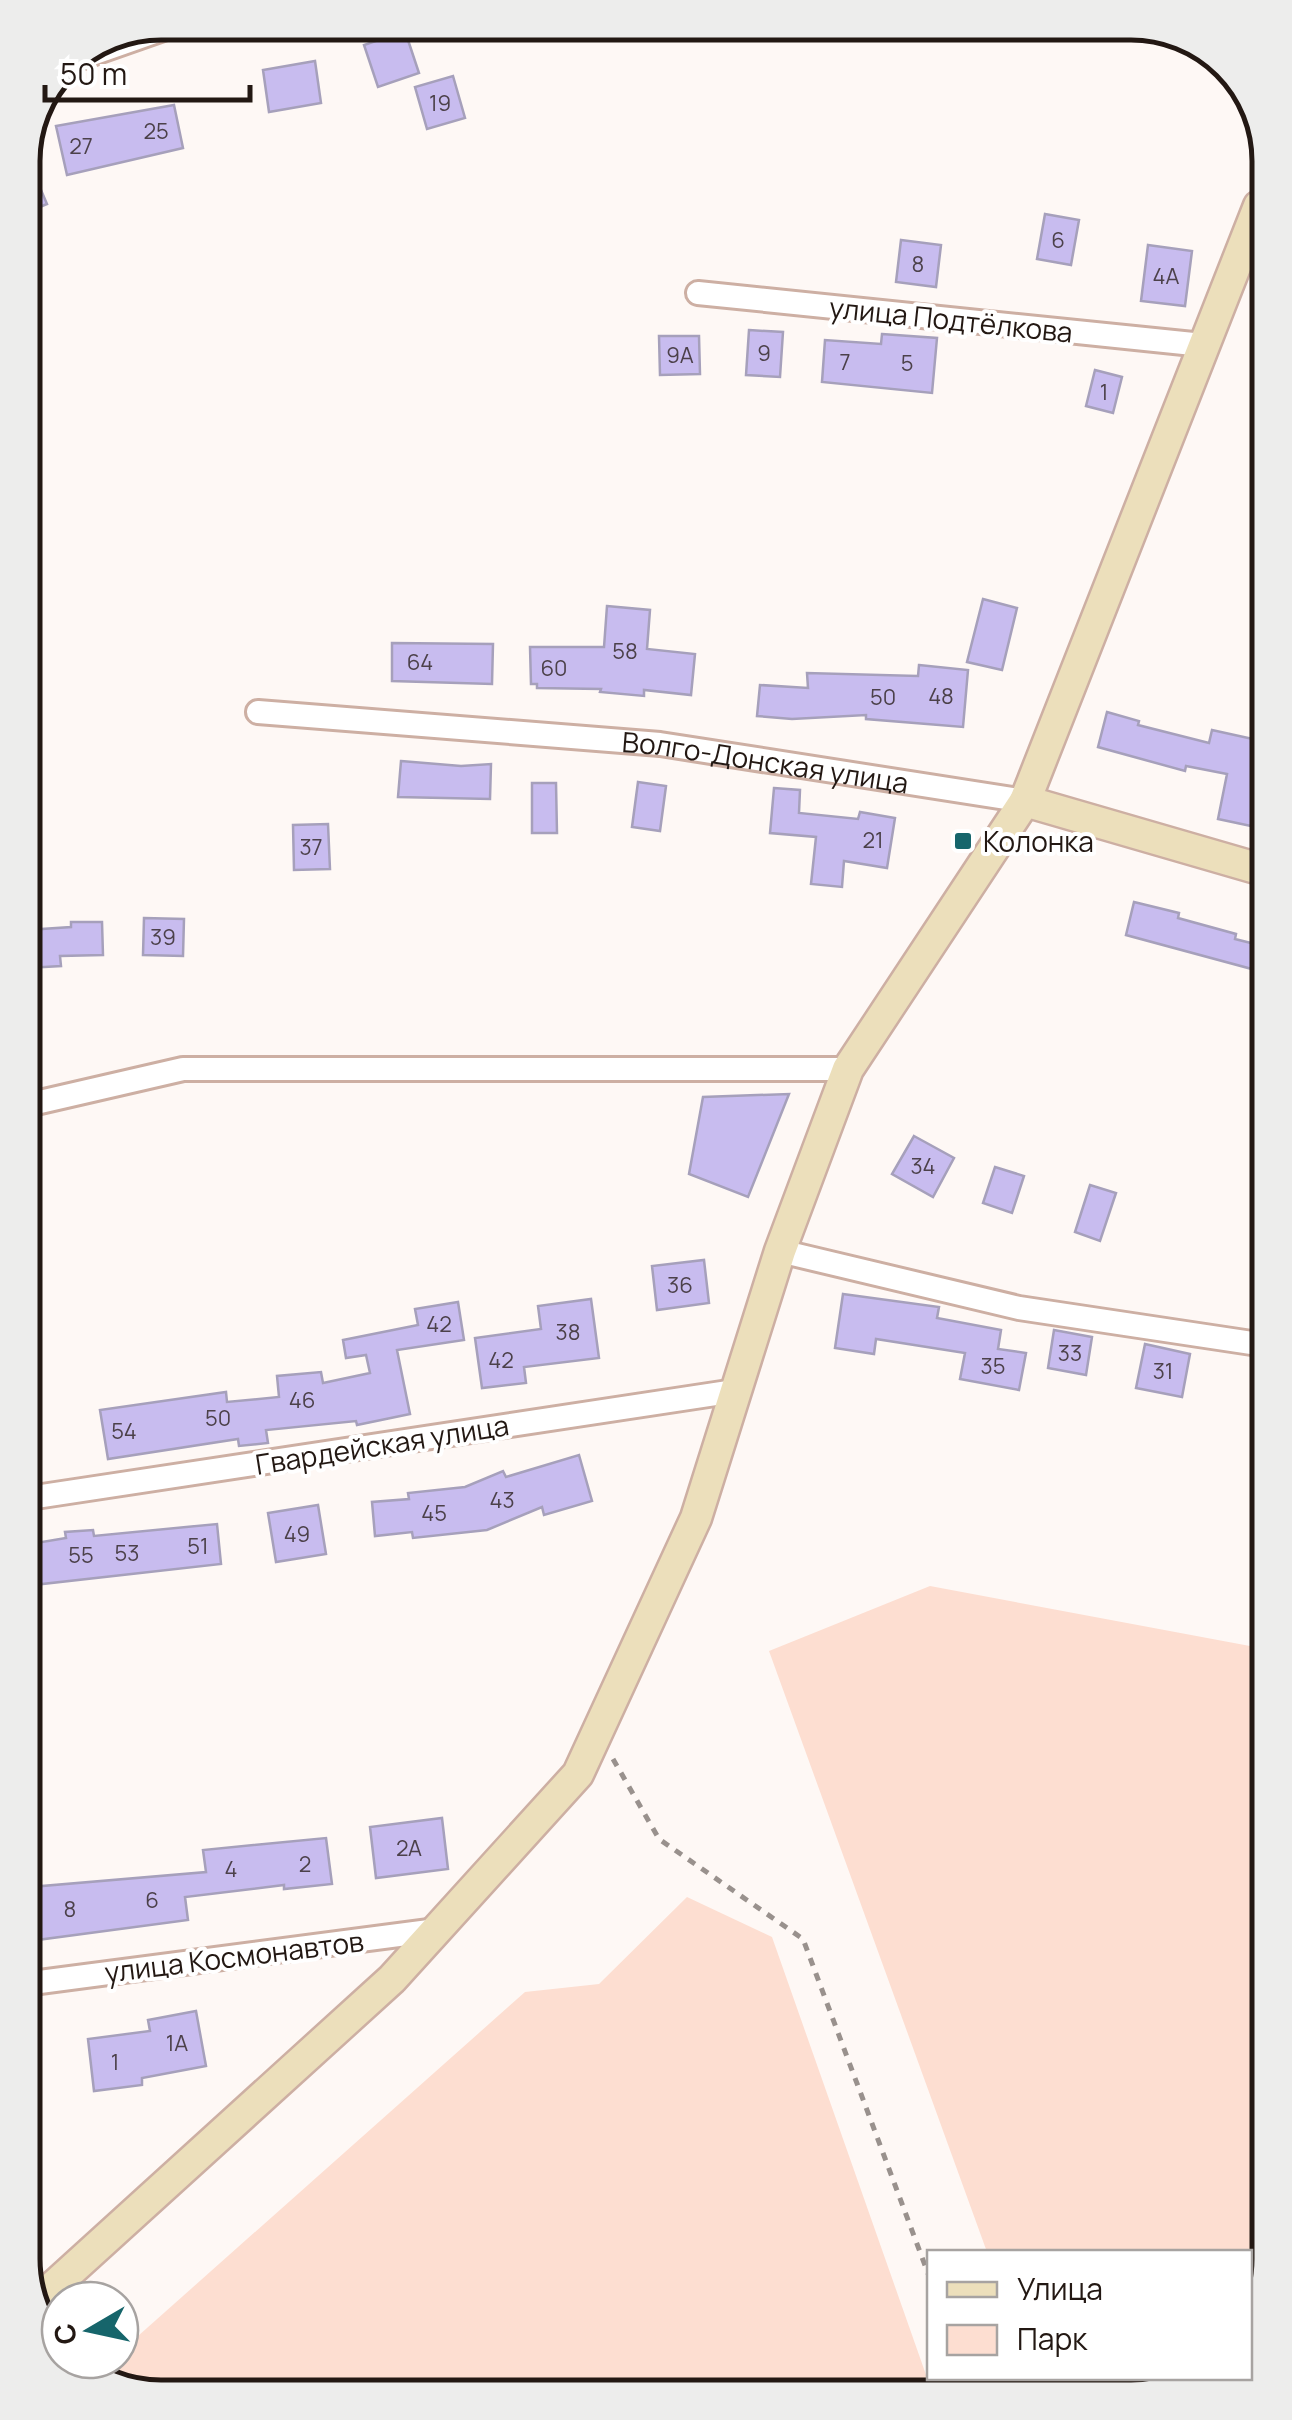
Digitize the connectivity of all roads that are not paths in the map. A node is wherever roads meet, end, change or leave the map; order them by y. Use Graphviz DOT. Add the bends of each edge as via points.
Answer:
graph roads {
  1 [pos="1252,223"];
  2 [pos="698,293"];
  3 [pos="1203,345"];
  4 [pos="258,712"];
  5 [pos="1025,801"];
  6 [pos="1252,867"];
  7 [pos="848,1070"];
  8 [pos="40,1102"];
  9 [pos="780,1251"];
  10 [pos="1252,1343"];
  11 [pos="735,1390"];
  12 [pos="40,1496"];
  13 [pos="436,1930"];
  14 [pos="40,1982"];
  15 [pos="46,2294"];
  1 -- 3 [label="street"];
  2 -- 3 [label="street, улица Подтёлкова"];
  3 -- 5 [label="street"];
  4 -- 5 [label="street, Волго-Донская улица" via="660,744"];
  5 -- 6 [label="street, Волго-Донская улица"];
  5 -- 7 [label="street"];
  7 -- 8 [label="street" via="183,1070"];
  7 -- 9 [label="street"];
  9 -- 10 [label="street" via="1019,1308"];
  9 -- 11 [label="street"];
  11 -- 12 [label="street, Гвардейская улица"];
  11 -- 13 [label="street" via="696,1518 578,1774"];
  13 -- 14 [label="street, улица Космонавтов"];
  13 -- 15 [label="street" via="392,1979"];
}
